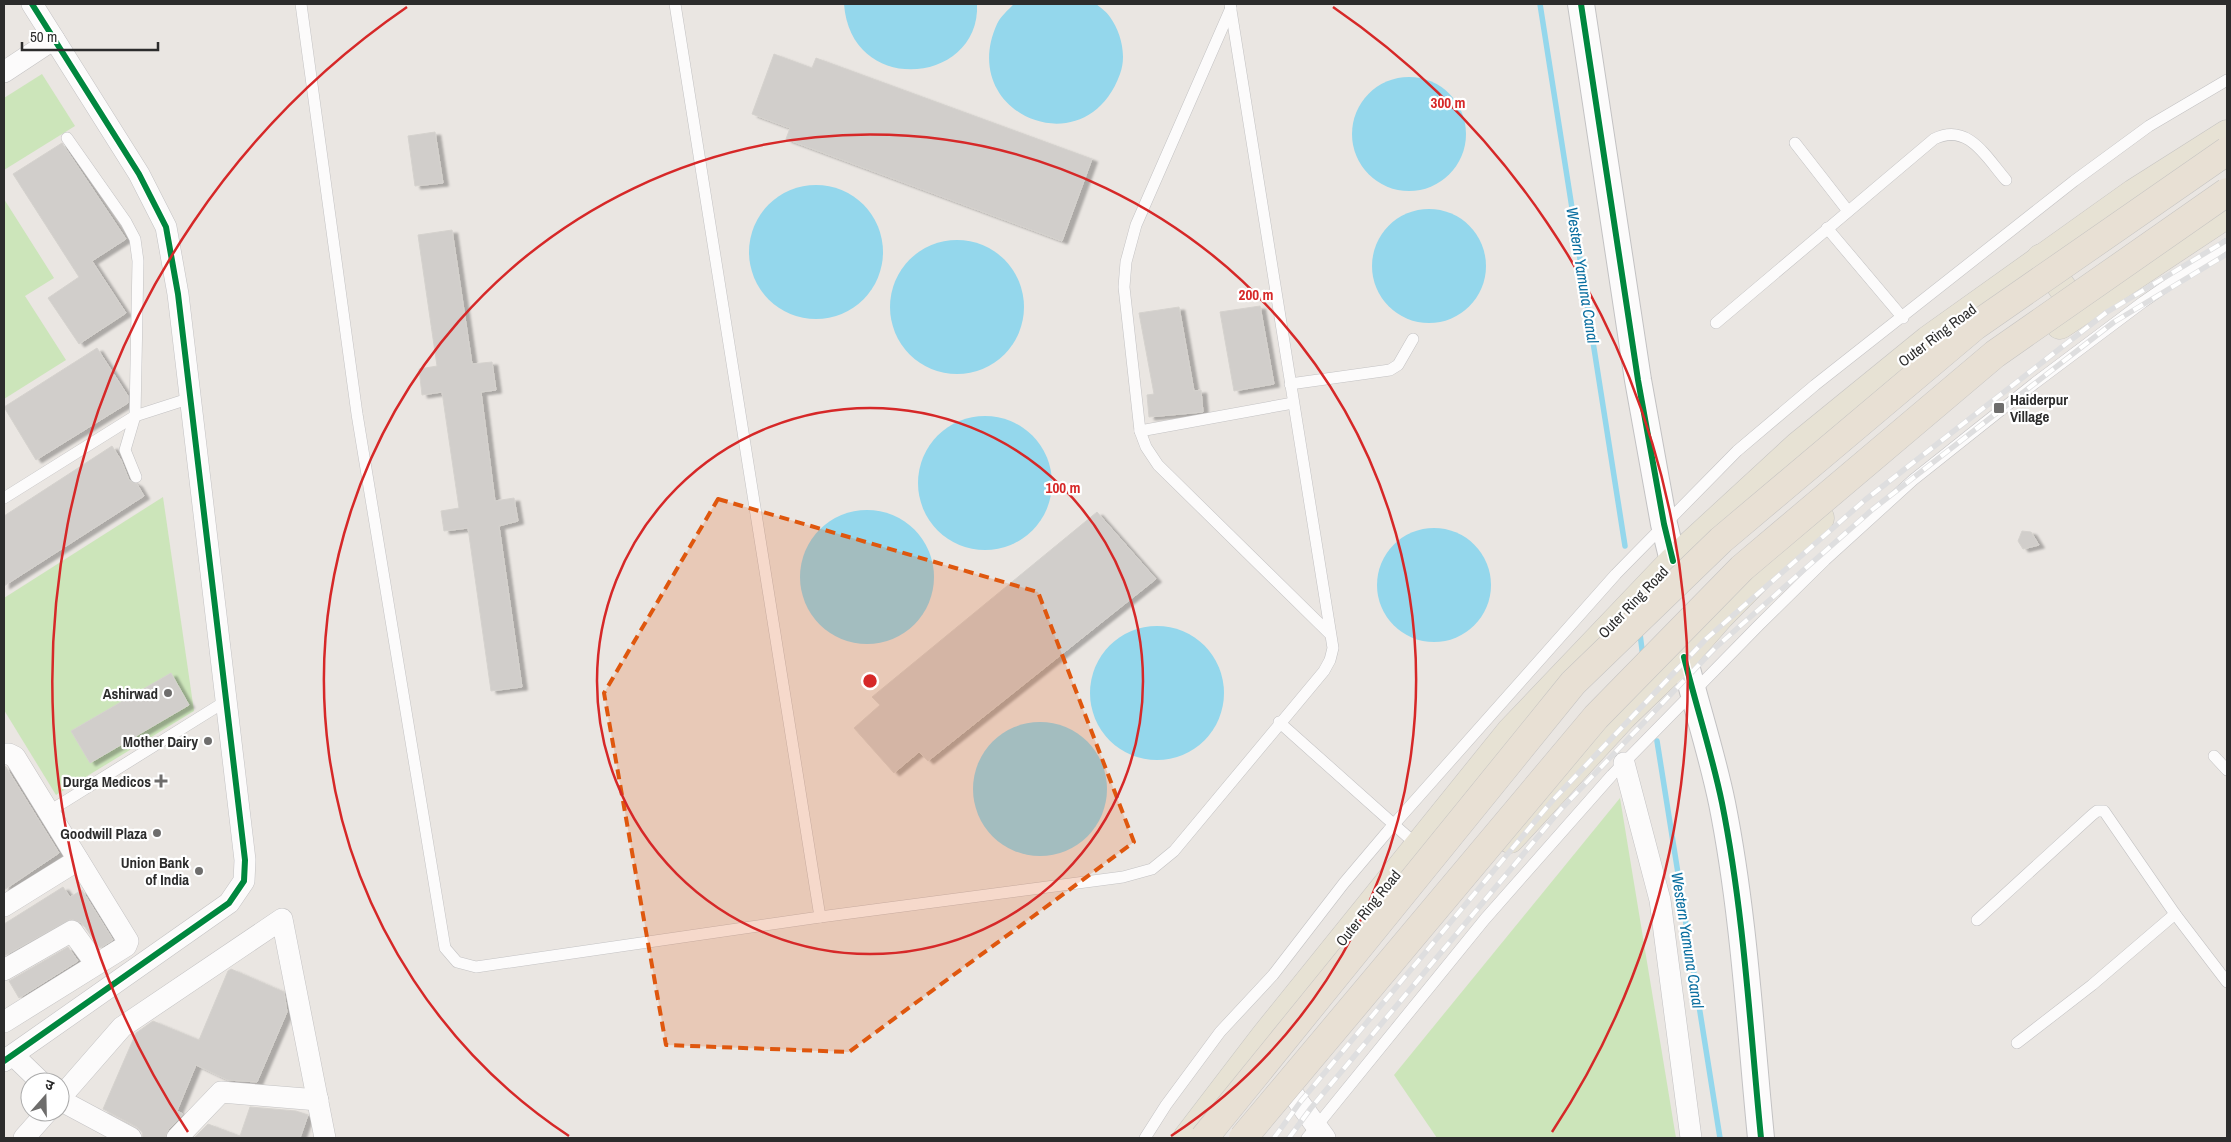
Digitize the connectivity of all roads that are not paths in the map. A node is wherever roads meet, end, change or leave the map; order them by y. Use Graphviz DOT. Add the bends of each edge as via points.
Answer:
graph roads {
  1 [pos="32,4"];
  2 [pos="300,4"];
  3 [pos="675,4"];
  4 [pos="1581,4"];
  5 [pos="1231,6"];
  6 [pos="54,39"];
  7 [pos="4,72"];
  8 [pos="2227,80"];
  9 [pos="2227,134"];
  10 [pos="67,138"];
  11 [pos="1795,143"];
  12 [pos="2227,152"];
  13 [pos="2006,180"];
  14 [pos="2227,192"];
  15 [pos="1848,211"];
  16 [pos="2227,214"];
  17 [pos="1827,228"];
  18 [pos="2227,244"];
  19 [pos="2041,258"];
  20 [pos="2079,312"];
  21 [pos="1903,318"];
  22 [pos="1716,323"];
  23 [pos="1413,339"];
  24 [pos="1290,384"];
  25 [pos="191,398"];
  26 [pos="1293,403"];
  27 [pos="135,416"];
  28 [pos="1140,431"];
  29 [pos="136,477"];
  30 [pos="4,498"];
  31 [pos="1664,524"];
  32 [pos="1673,561"];
  33 [pos="1329,633"];
  34 [pos="1684,656"];
  35 [pos="1693,693"];
  36 [pos="226,701"];
  37 [pos="1279,722"];
  38 [pos="4,754"];
  39 [pos="2214,756"];
  40 [pos="1624,763"];
  41 [pos="2227,770"];
  42 [pos="48,812"];
  43 [pos="1394,825"];
  44 [pos="1418,846"];
  45 [pos="78,860"];
  46 [pos="4,906"];
  47 [pos="2175,914"];
  48 [pos="820,917"];
  49 [pos="1978,920"];
  50 [pos="96,964"];
  51 [pos="4,970"];
  52 [pos="2227,982"];
  53 [pos="6,1016"];
  54 [pos="2017,1043"];
  55 [pos="8,1058"];
  56 [pos="27,1072"];
  57 [pos="70,1087"];
  58 [pos="1293,1094"];
  59 [pos="318,1100"];
  60 [pos="70,1104"];
  61 [pos="39,1122"];
  62 [pos="1316,1134"];
  63 [pos="24,1138"];
  64 [pos="132,1138"];
  65 [pos="177,1138"];
  66 [pos="325,1138"];
  67 [pos="1145,1138"];
  68 [pos="1187,1138"];
  69 [pos="1204,1138"];
  70 [pos="1243,1138"];
  71 [pos="1260,1138"];
  72 [pos="1691,1138"];
  73 [pos="1760,1138"];
  1 -- 6 [label="street"];
  2 -- 48 [label="lane" via="357,414 445,948 456,962 476,968"];
  3 -- 48 [label="lane"];
  4 -- 31 [label="street" via="1638,380"];
  5 -- 24 [label="lane"];
  5 -- 28 [label="lane" via="1136,226 1126,262 1124,288"];
  6 -- 7 [label="street"];
  6 -- 25 [label="street" via="139,174 166,227"];
  8 -- 21 [label="lane" via="2149,126 2074,181"];
  9 -- 19 [label="main road, Outer Ring Road"];
  10 -- 27 [label="lane" via="135,239 138,261"];
  11 -- 15 [label="lane"];
  12 -- 69 [label="highway, Outer Ring Road, bridge" via="1975,326 1721,540 1573,684"];
  13 -- 15 [label="lane" via="1972,141 1958,134 1945,134 1934,139"];
  14 -- 70 [label="highway, bridge" via="1995,354 1742,568 1596,717"];
  15 -- 17 [label="lane"];
  16 -- 20 [label="main road"];
  17 -- 21 [label="lane"];
  17 -- 22 [label="lane"];
  18 -- 35 [label="lane" via="2142,302 1913,480 1785,599"];
  19 -- 20 [label="main road"];
  19 -- 32 [label="main road, Outer Ring Road" via="1928,340 1799,445"];
  20 -- 34 [label="main road" via="2024,348 1922,427 1789,546"];
  21 -- 31 [label="lane" via="1815,385 1738,451"];
  23 -- 24 [label="lane" via="1398,365 1390,370"];
  24 -- 26 [label="lane"];
  25 -- 27 [label="lane"];
  25 -- 36 [label="street"];
  26 -- 28 [label="lane"];
  26 -- 33 [label="lane"];
  27 -- 29 [label="lane" via="124,450"];
  27 -- 30 [label="lane"];
  28 -- 33 [label="lane" via="1146,448 1158,465"];
  31 -- 32 [label="street"];
  31 -- 43 [label="lane"];
  32 -- 44 [label="main road, Outer Ring Road" via="1510,732"];
  33 -- 37 [label="lane" via="1333,648 1330,660"];
  34 -- 35 [label="street"];
  34 -- 58 [label="main road" via="1530,816"];
  35 -- 40 [label="lane"];
  35 -- 73 [label="street" via="1710,748 1734,874"];
  36 -- 42 [label="lane"];
  36 -- 55 [label="street" via="244,880 229,903"];
  37 -- 43 [label="lane"];
  37 -- 48 [label="lane" via="1174,851 1152,869 1123,876"];
  38 -- 42 [label="street" via="15,758"];
  39 -- 41 [label="lane"];
  40 -- 62 [label="lane" via="1485,919"];
  40 -- 72 [label="street" via="1660,900"];
  42 -- 45 [label="street"];
  43 -- 44 [label="lane"];
  43 -- 67 [label="lane" via="1344,883 1273,975 1220,1032"];
  44 -- 68 [label="main road, Outer Ring Road"];
  45 -- 46 [label="street"];
  45 -- 50 [label="street" via="128,941 126,946"];
  47 -- 49 [label="lane" via="2109,816 2104,811 2097,811"];
  47 -- 52 [label="lane"];
  47 -- 54 [label="lane" via="2092,985"];
  50 -- 51 [label="street" via="72,931"];
  50 -- 53 [label="street"];
  55 -- 56 [label="street"];
  57 -- 59 [label="street" via="122,1027 282,919"];
  58 -- 62 [label="street"];
  58 -- 71 [label="main road"];
  59 -- 65 [label="street" via="221,1092"];
  59 -- 66 [label="street"];
  60 -- 64 [label="street"];
  61 -- 63 [label="street"];
}
